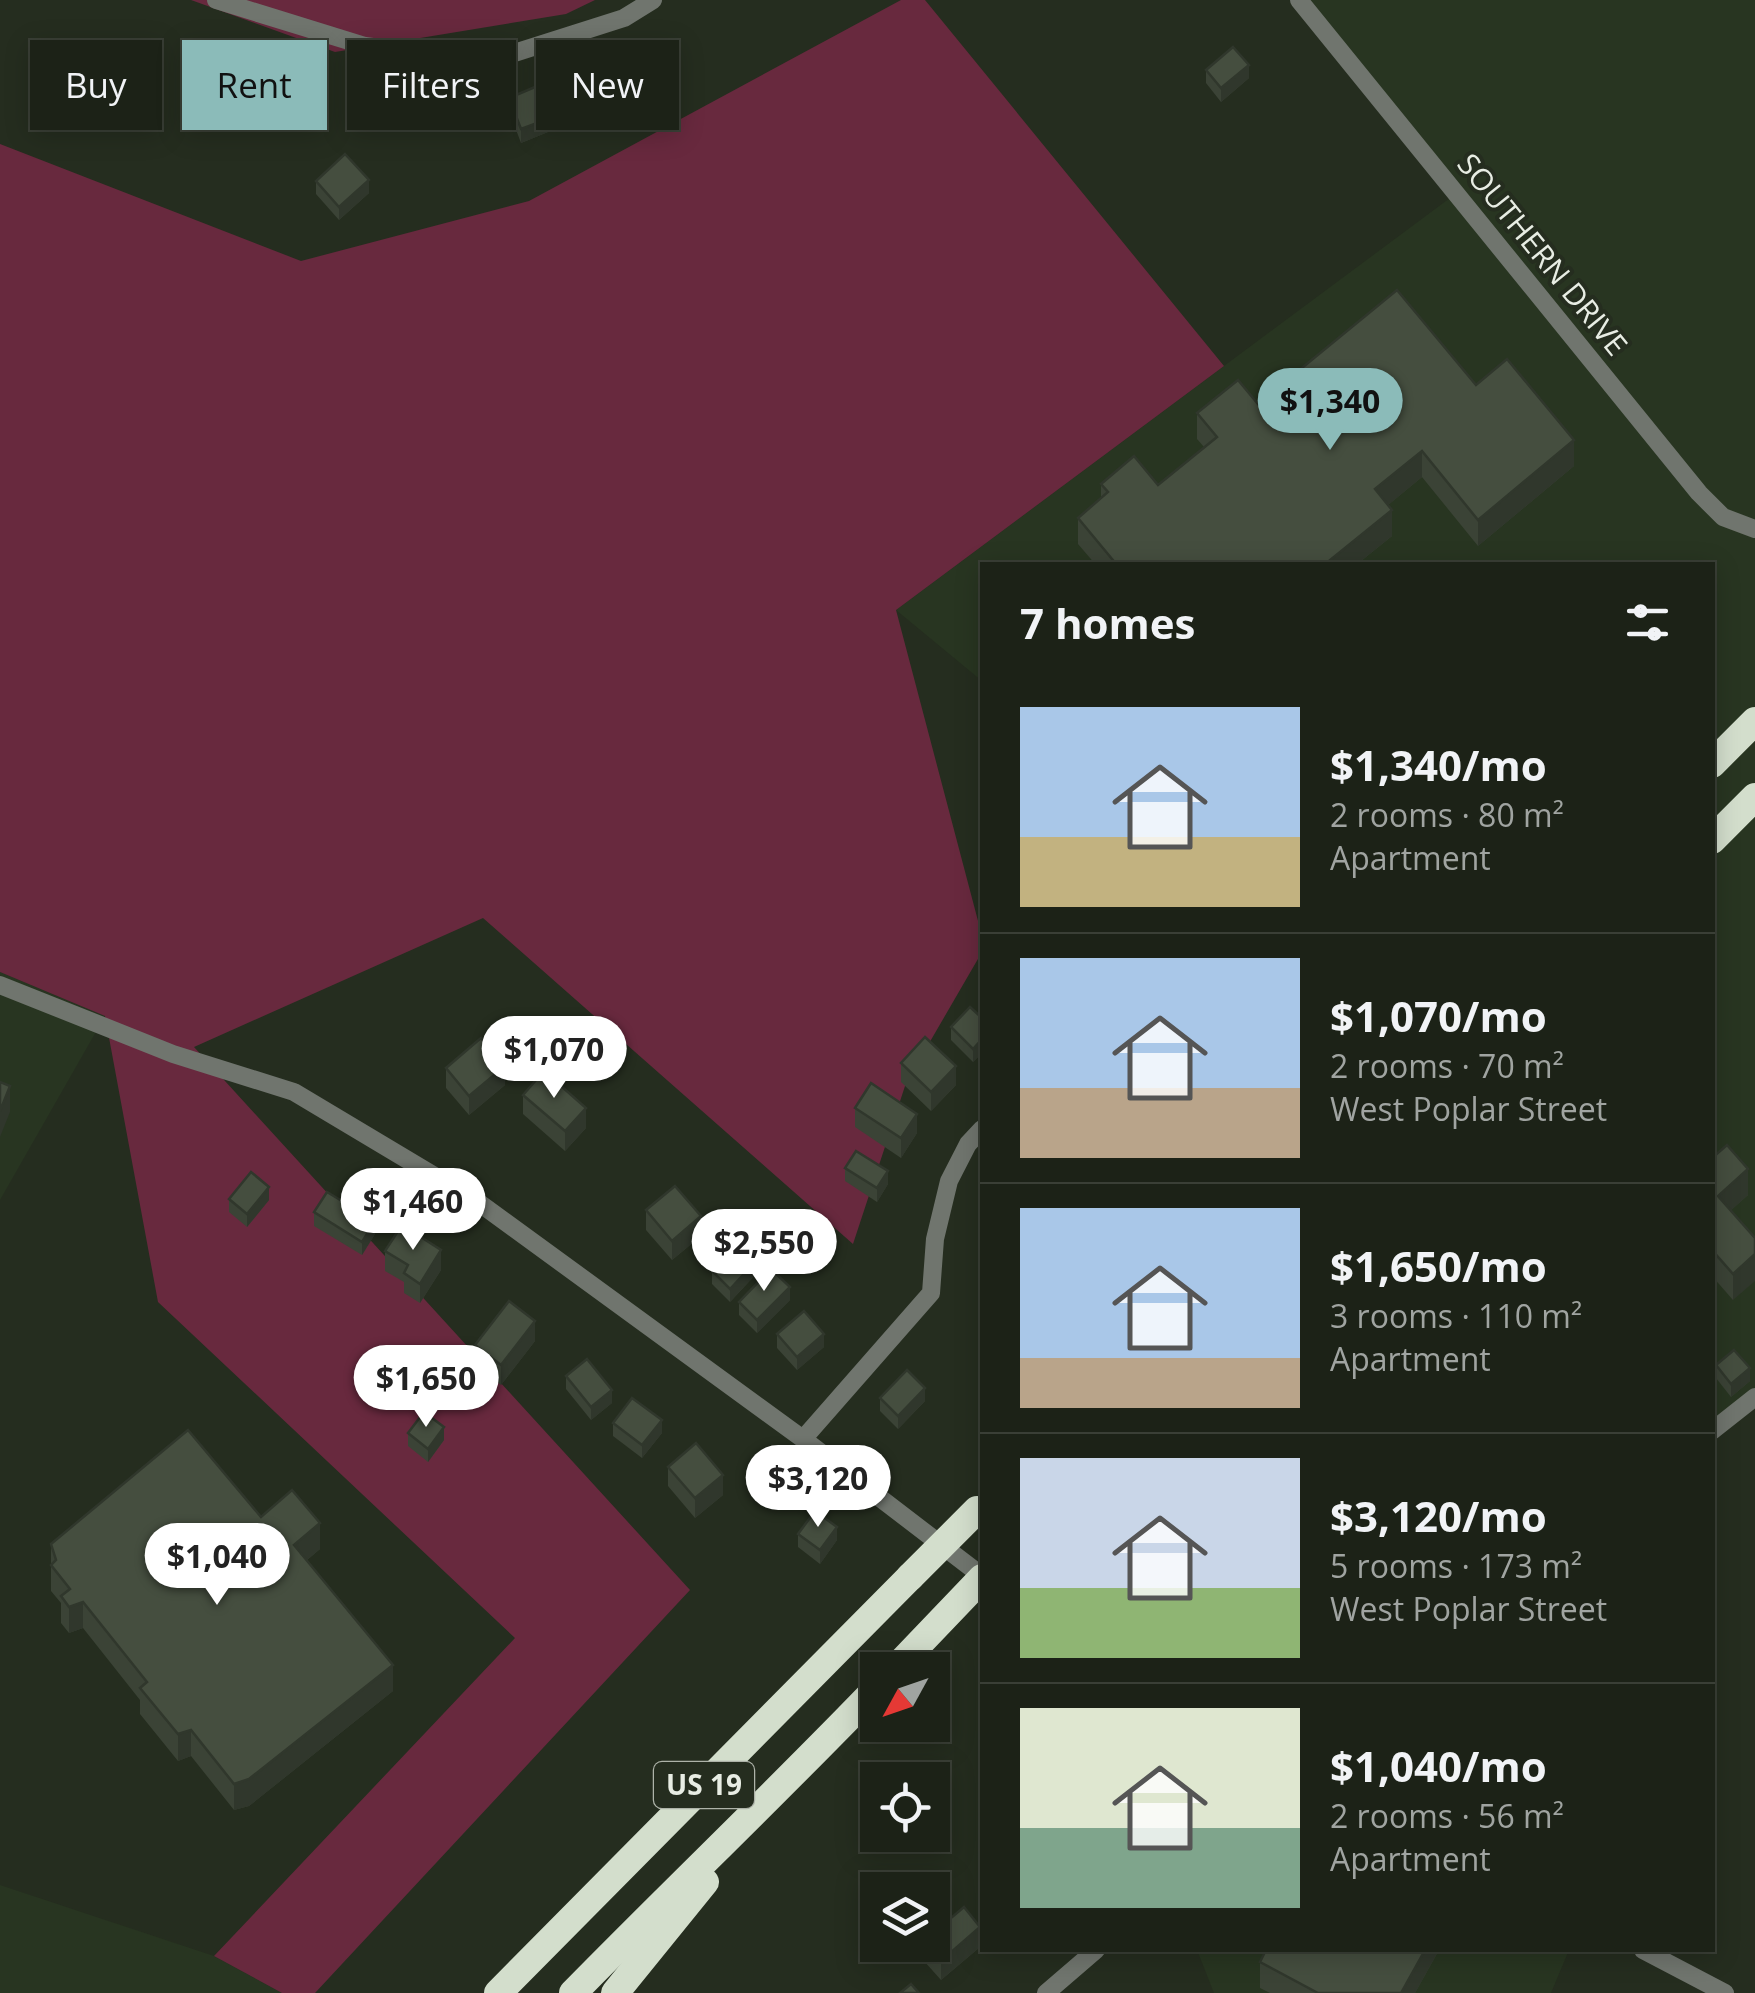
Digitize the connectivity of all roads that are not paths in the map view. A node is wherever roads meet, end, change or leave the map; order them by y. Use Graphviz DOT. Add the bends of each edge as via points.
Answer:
graph roads {
  1 [pos="216,0"];
  2 [pos="653,0"];
  3 [pos="1310,5"];
  4 [pos="1755,529"];
  5 [pos="1755,721"];
  6 [pos="1715,761"];
  7 [pos="1755,797"];
  8 [pos="1715,837"];
  9 [pos="0,985"];
  10 [pos="980,1131"];
  11 [pos="1755,1397"];
  12 [pos="1715,1429"];
  13 [pos="803,1439"];
  14 [pos="980,1508"];
  15 [pos="980,1575"];
  16 [pos="980,1579"];
  17 [pos="911,1652"];
  18 [pos="860,1706"];
  19 [pos="781,1788"];
  20 [pos="1094,1952"];
  21 [pos="1647,1952"];
  22 [pos="524,1967"];
  23 [pos="487,1993"];
  24 [pos="498,1993"];
  25 [pos="573,1993"];
  26 [pos="615,1993"];
  27 [pos="1046,1993"];
  28 [pos="1724,1993"];
  1 -- 2 [label="street" via="365,46 486,62 624,18"];
  3 -- 4 [label="street, SOUTHERN DRIVE" via="1700,492 1723,517"];
  5 -- 6 [label="highway"];
  7 -- 8 [label="highway"];
  9 -- 13 [label="street" via="173,1054 294,1092 478,1202"];
  10 -- 13 [label="street" via="949,1181 931,1293"];
  11 -- 12 [label="street"];
  13 -- 15 [label="street"];
  14 -- 22 [label="highway, US 19, bridge"];
  16 -- 17 [label="highway"];
  18 -- 19 [label="highway, US 19"];
  19 -- 25 [label="highway, US 19"];
  19 -- 26 [label="highway"];
  20 -- 27 [label="street"];
  21 -- 28 [label="street"];
  22 -- 23 [label="highway"];
  22 -- 24 [label="highway, US 19"];
}
